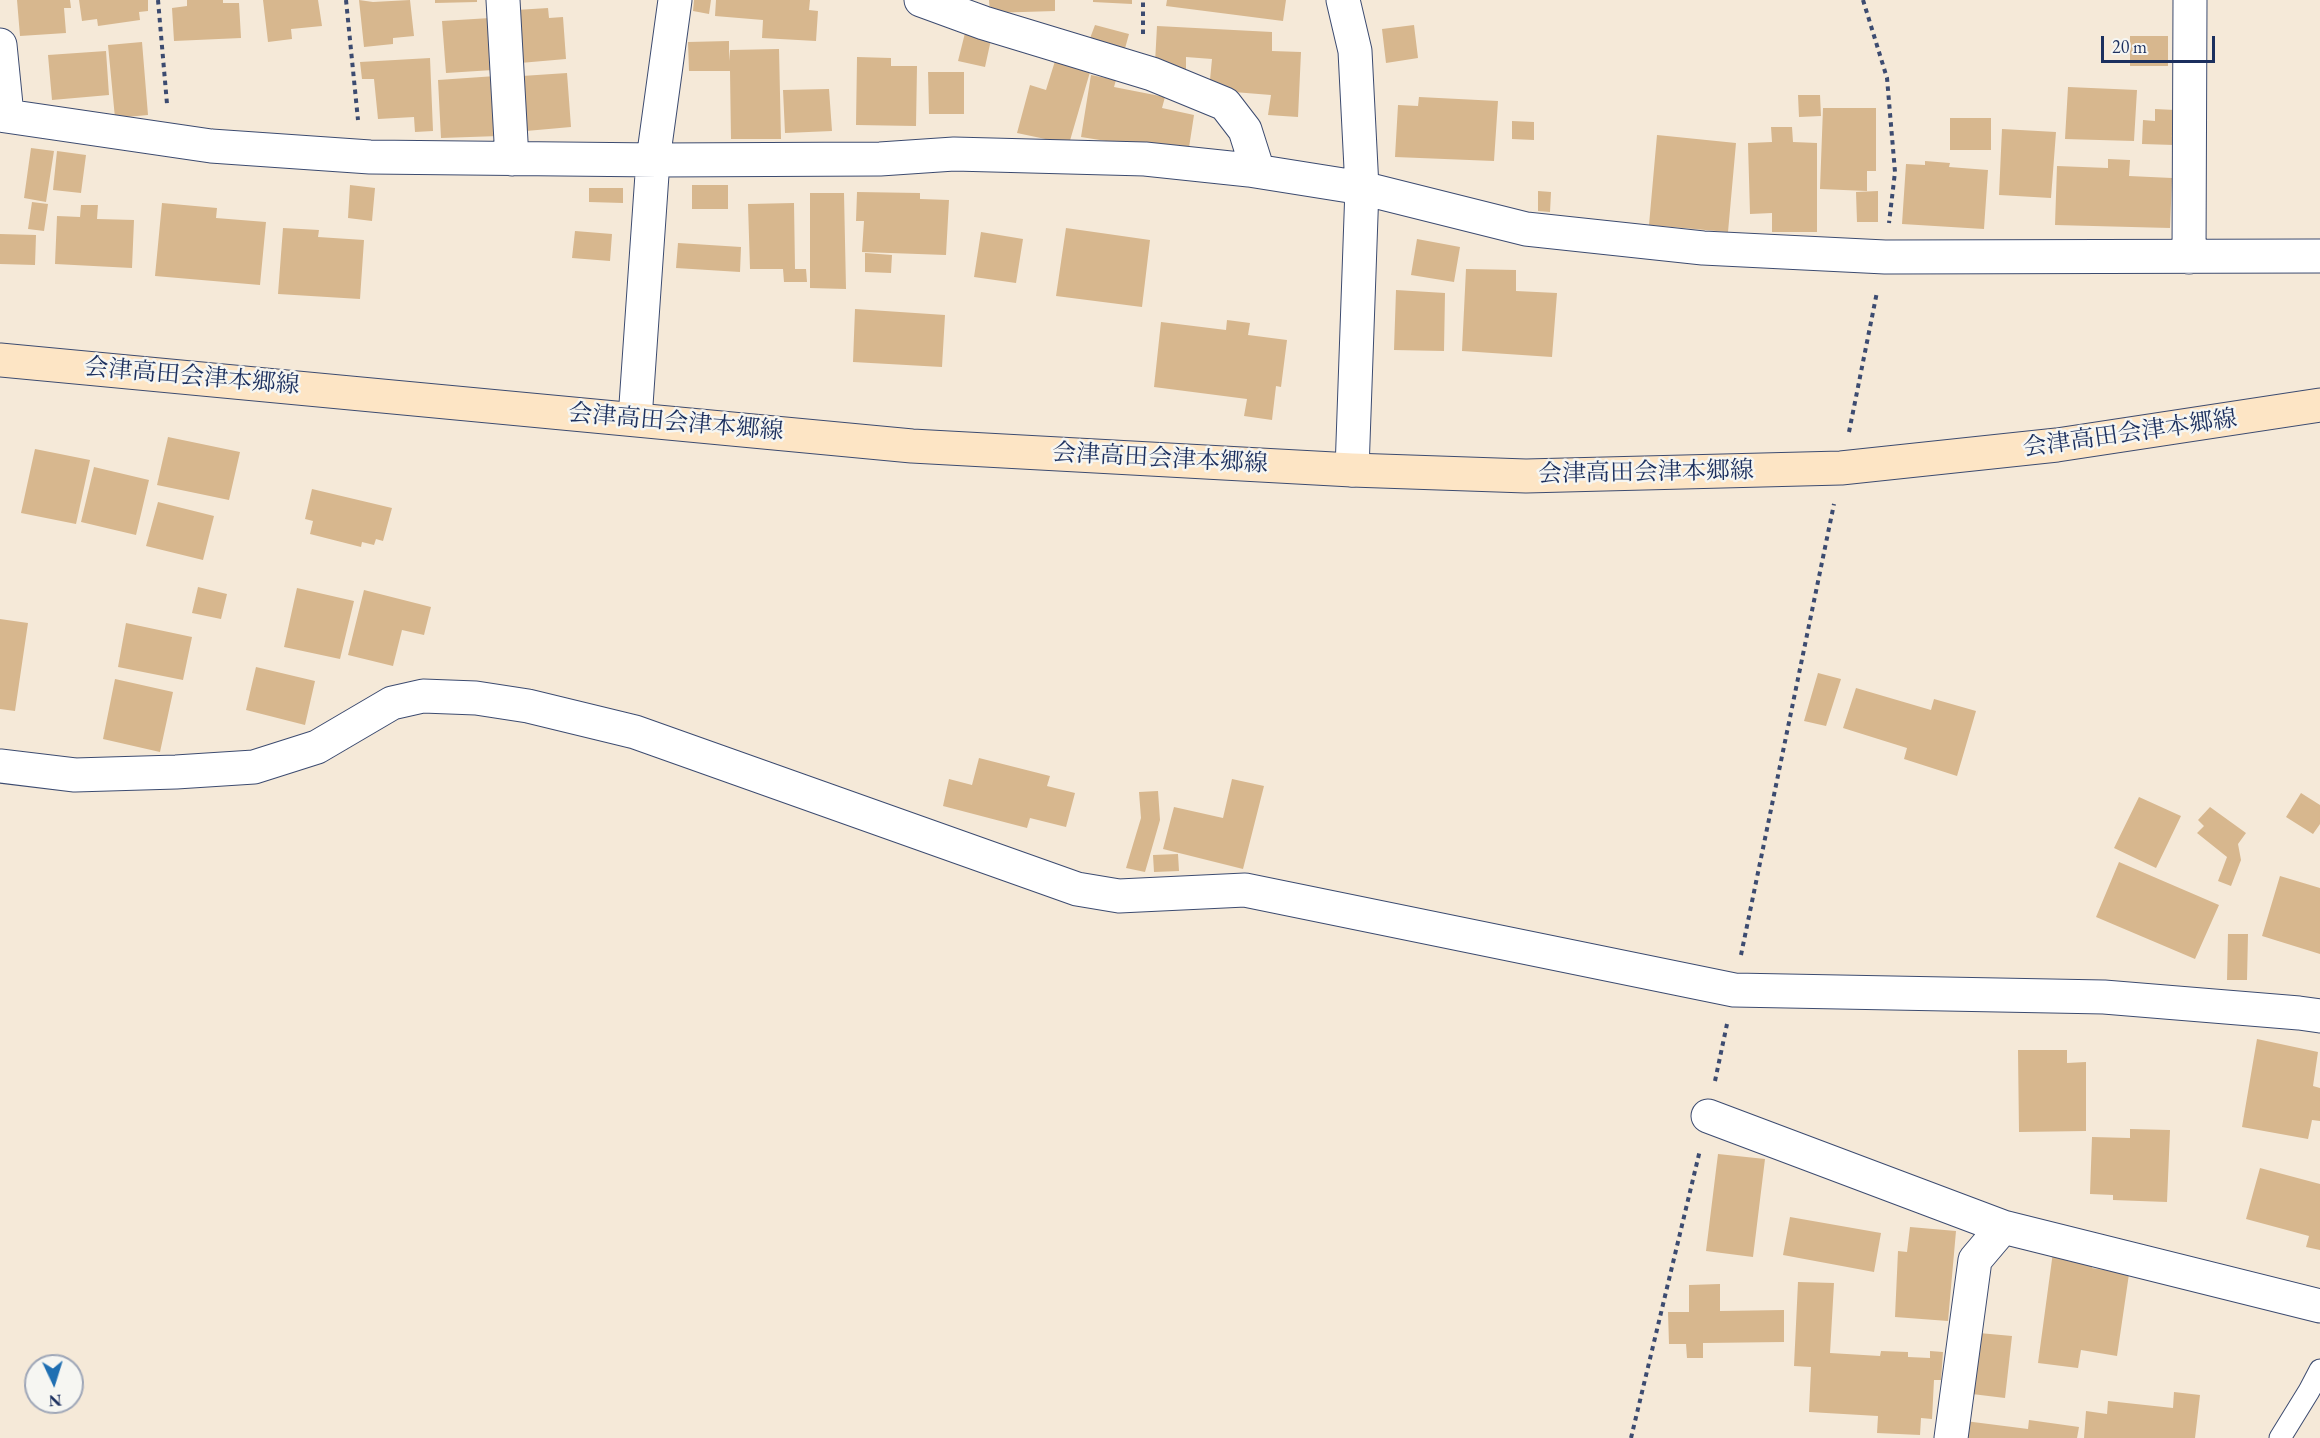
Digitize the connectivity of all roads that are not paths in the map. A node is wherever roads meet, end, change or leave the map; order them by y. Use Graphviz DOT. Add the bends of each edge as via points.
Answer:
graph roads {
  1 [pos="503,0"];
  2 [pos="675,0"];
  3 [pos="921,0"];
  4 [pos="1343,0"];
  5 [pos="2190,0"];
  6 [pos="0,45"];
  7 [pos="3,115"];
  8 [pos="512,159"];
  9 [pos="653,160"];
  10 [pos="1258,171"];
  11 [pos="1362,188"];
  12 [pos="2320,256"];
  13 [pos="2189,257"];
  14 [pos="0,360"];
  15 [pos="2320,405"];
  16 [pos="635,419"];
  17 [pos="1352,470"];
  18 [pos="0,766"];
  19 [pos="2320,1016"];
  20 [pos="1708,1116"];
  21 [pos="2003,1227"];
  22 [pos="2320,1306"];
  23 [pos="2320,1370"];
  24 [pos="1951,1438"];
  25 [pos="2280,1438"];
  1 -- 8 [label="street"];
  2 -- 9 [label="street"];
  3 -- 10 [label="street" via="1152,74 1225,104 1245,129"];
  4 -- 11 [label="street" via="1355,51"];
  5 -- 13 [label="street"];
  6 -- 7 [label="street"];
  7 -- 8 [label="street" via="211,146 362,157"];
  8 -- 9 [label="street"];
  9 -- 10 [label="street" via="880,159 954,154 1068,156 1145,159"];
  9 -- 16 [label="street"];
  10 -- 11 [label="street"];
  11 -- 13 [label="street" via="1526,229 1703,249 1885,257"];
  11 -- 17 [label="street"];
  12 -- 13 [label="street"];
  14 -- 16 [label="main road, 会津高田会津本郷線"];
  15 -- 17 [label="main road, 会津高田会津本郷線" via="2056,446 1841,468 1526,476"];
  16 -- 17 [label="main road, 会津高田会津本郷線" via="912,446"];
  18 -- 19 [label="street" via="75,776 254,767 317,747 392,703 423,696 476,698 528,706 635,732 1077,889 1119,896 1245,890 1734,990 2104,998"];
  20 -- 21 [label="street"];
  21 -- 22 [label="street"];
  21 -- 24 [label="street" via="1975,1260"];
  23 -- 25 [label="lane"];
}
